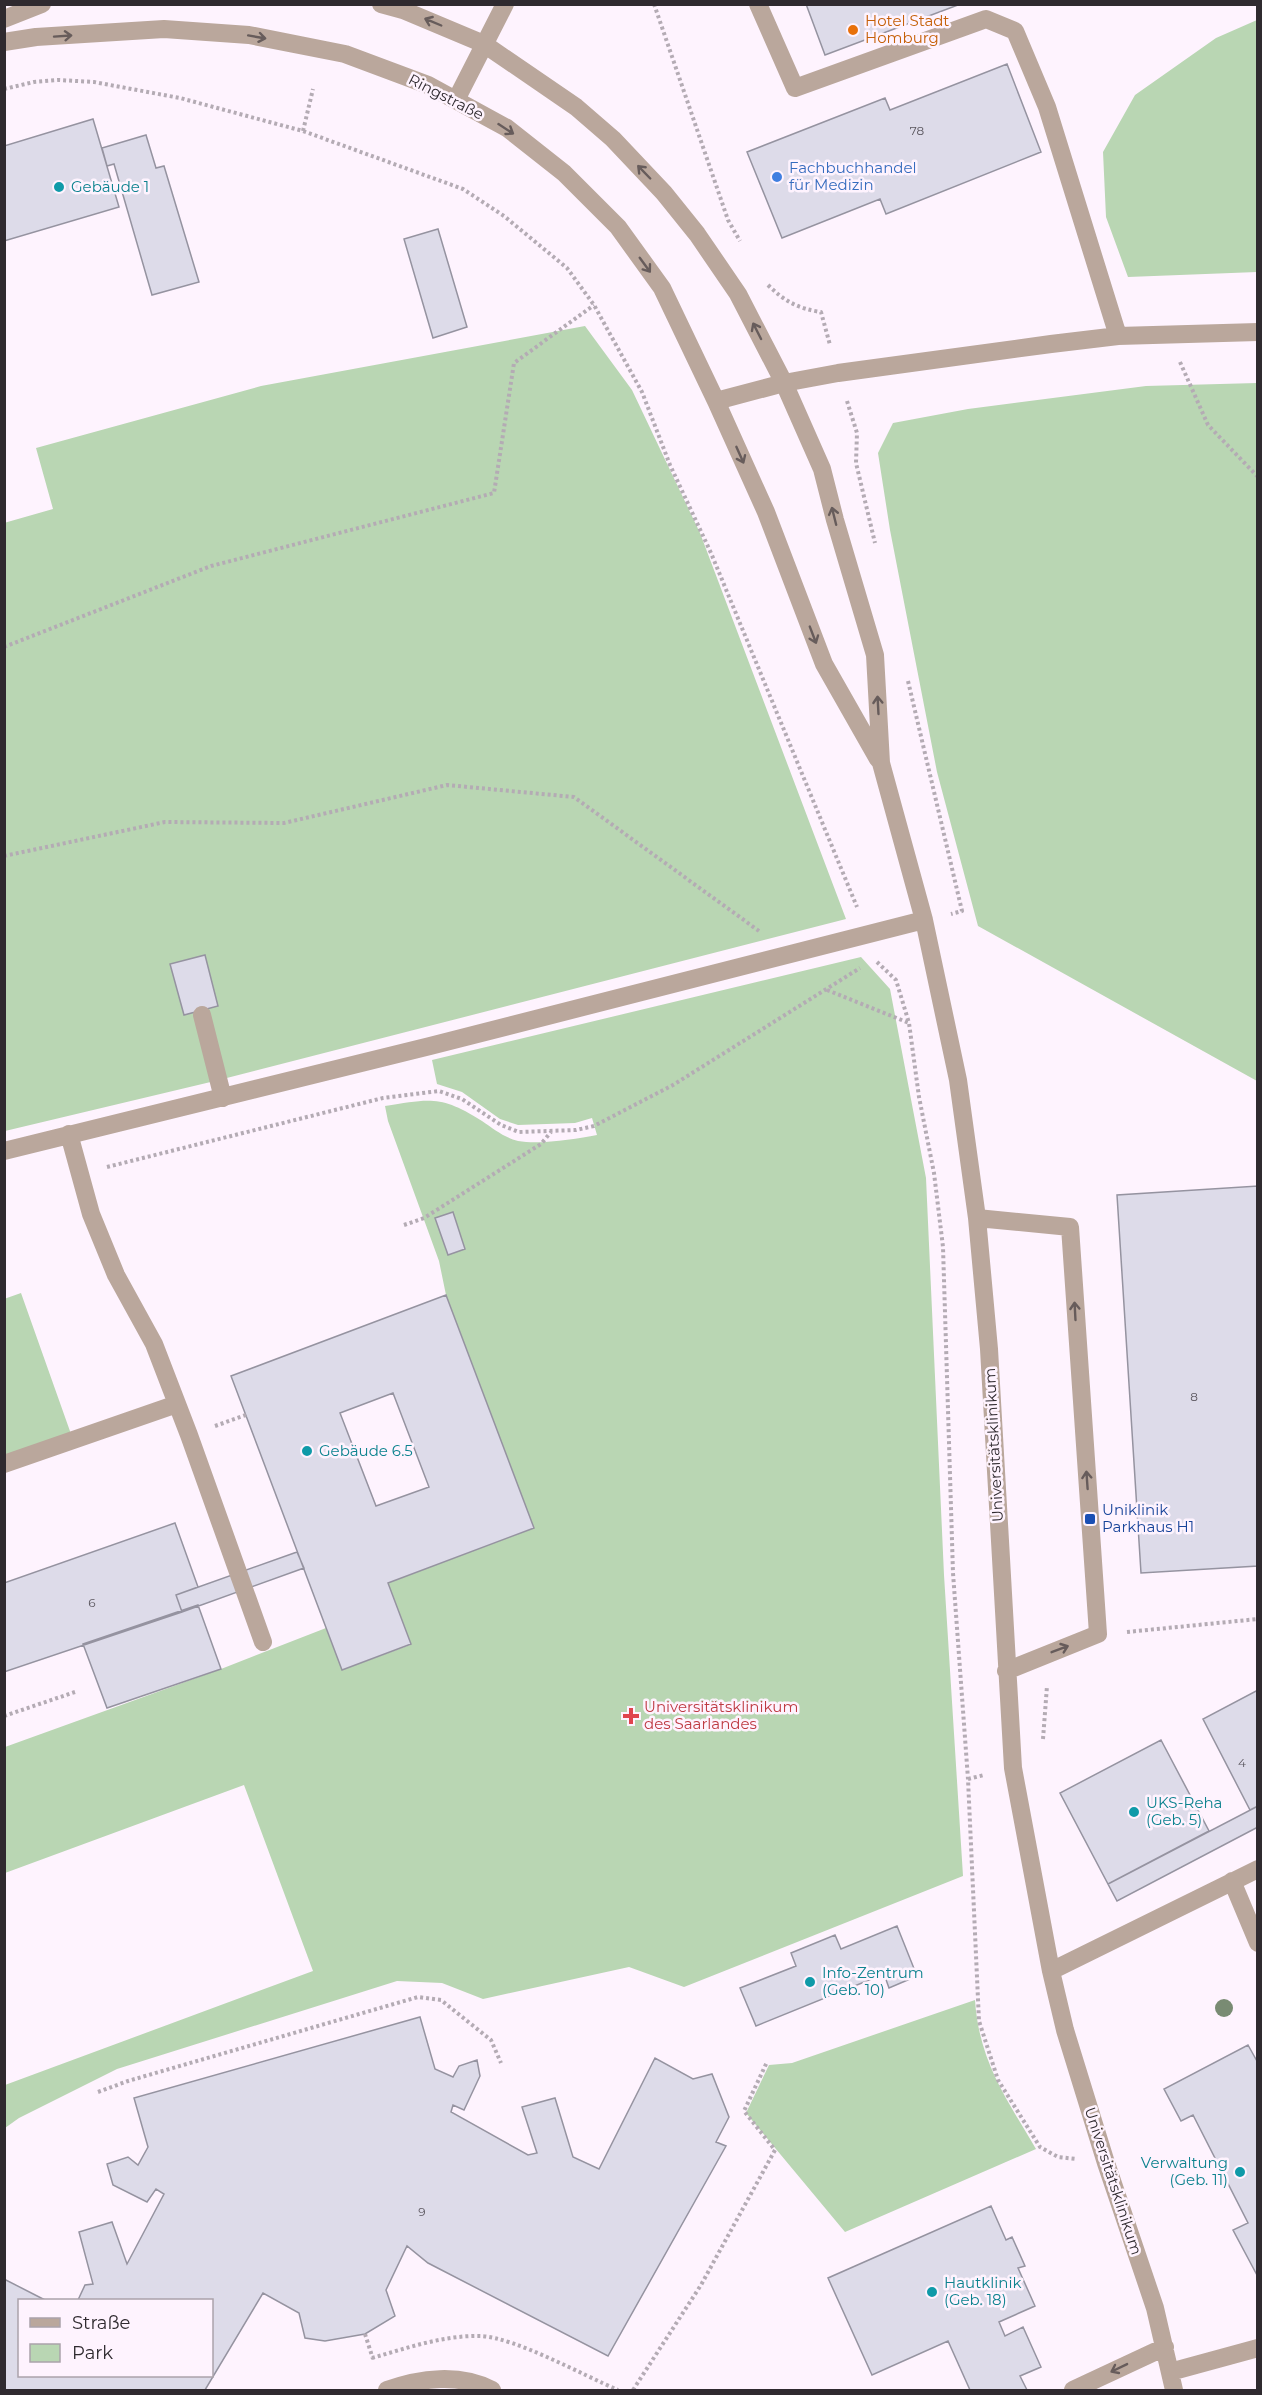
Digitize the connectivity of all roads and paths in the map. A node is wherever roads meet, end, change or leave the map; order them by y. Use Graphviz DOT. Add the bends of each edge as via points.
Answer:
graph roads {
  1 [pos="42,4"];
  2 [pos="381,4"];
  3 [pos="505,4"];
  4 [pos="654,4"];
  5 [pos="758,4"];
  6 [pos="983,12"];
  7 [pos="4,19"];
  8 [pos="4,42"];
  9 [pos="484,44"];
  10 [pos="4,89"];
  11 [pos="313,89"];
  12 [pos="456,100"];
  13 [pos="303,131"];
  14 [pos="743,247"];
  15 [pos="764,280"];
  16 [pos="594,305"];
  17 [pos="821,312"];
  18 [pos="1257,332"];
  19 [pos="1167,334"];
  20 [pos="1118,336"];
  21 [pos="784,383"];
  22 [pos="716,401"];
  23 [pos="1257,477"];
  24 [pos="4,647"];
  25 [pos="881,763"];
  26 [pos="4,856"];
  27 [pos="924,920"];
  28 [pos="868,936"];
  29 [pos="791,955"];
  30 [pos="876,962"];
  31 [pos="870,964"];
  32 [pos="864,966"];
  33 [pos="826,990"];
  34 [pos="202,1016"];
  35 [pos="909,1023"];
  36 [pos="223,1098"];
  37 [pos="551,1131"];
  38 [pos="69,1134"];
  39 [pos="4,1150"];
  40 [pos="80,1173"];
  41 [pos="977,1218"];
  42 [pos="404,1225"];
  43 [pos="177,1404"];
  44 [pos="4,1464"];
  45 [pos="1257,1619"];
  46 [pos="1098,1634"];
  47 [pos="263,1642"];
  48 [pos="1006,1671"];
  49 [pos="75,1692"];
  50 [pos="4,1716"];
  51 [pos="1257,1869"];
  52 [pos="1232,1881"];
  53 [pos="1257,1943"];
  54 [pos="1051,1971"];
  55 [pos="767,2062"];
  56 [pos="501,2063"];
  57 [pos="98,2092"];
  58 [pos="1040,2147"];
  59 [pos="1165,2347"];
  60 [pos="1257,2348"];
  61 [pos="372,2358"];
  62 [pos="1170,2372"];
  63 [pos="387,2391"];
  64 [pos="492,2391"];
  65 [pos="618,2391"];
  66 [pos="633,2391"];
  67 [pos="1073,2391"];
  68 [pos="1174,2391"];
  1 -- 7 [label="street"];
  9 -- 2 [label="street, one-way"];
  3 -- 9 [label="street"];
  4 -- 14 [label="path" via="728,220"];
  5 -- 6 [label="street" via="795,88"];
  6 -- 20 [label="street" via="1015,31 1038,85"];
  8 -- 12 [label="street, Ringstraße, one-way" via="164,29 249,35 345,54 428,85"];
  9 -- 12 [label="street"];
  21 -- 9 [label="street, one-way" via="738,294 664,193 576,107"];
  10 -- 13 [label="path" via="58,80 94,82 180,98"];
  11 -- 13 [label="path"];
  12 -- 22 [label="street, Ringstraße, one-way" via="507,128 548,160 618,227 662,288"];
  13 -- 16 [label="path" via="454,186 487,204 567,268"];
  15 -- 17 [label="path" via="784,299 803,309"];
  16 -- 24 [label="path" via="514,363 494,493 211,566"];
  16 -- 28 [label="path" via="642,392"];
  18 -- 19 [label="street"];
  19 -- 20 [label="street"];
  19 -- 23 [label="path" via="1208,425"];
  20 -- 21 [label="street"];
  21 -- 22 [label="street"];
  25 -- 21 [label="street, one-way" via="875,655 822,469"];
  22 -- 25 [label="street, Ringstraße, one-way" via="766,512 824,664"];
  25 -- 27 [label="street, Universitätsklinikum"];
  26 -- 29 [label="path" via="165,822 284,823 447,785 574,797"];
  27 -- 28 [label="street"];
  27 -- 41 [label="street, Universitätsklinikum" via="958,1080"];
  28 -- 29 [label="street"];
  28 -- 30 [label="path"];
  29 -- 36 [label="street"];
  30 -- 31 [label="path"];
  30 -- 35 [label="path" via="896,980"];
  32 -- 33 [label="path"];
  33 -- 35 [label="path"];
  33 -- 37 [label="path" via="673,1085 594,1126"];
  34 -- 36 [label="street"];
  35 -- 58 [label="path" via="943,1246 953,1573 974,1879 979,2021 998,2080"];
  36 -- 38 [label="street"];
  37 -- 40 [label="path" via="519,1132 439,1090 416,1092"];
  37 -- 42 [label="path" via="541,1144 424,1218"];
  38 -- 39 [label="street"];
  38 -- 40 [label="street"];
  40 -- 43 [label="street" via="91,1214 116,1275 154,1344"];
  46 -- 41 [label="street, one-way" via="1070,1227"];
  41 -- 48 [label="street, Universitätsklinikum" via="989,1349"];
  43 -- 44 [label="street"];
  43 -- 47 [label="street"];
  45 -- 46 [label="path"];
  48 -- 46 [label="street, one-way"];
  48 -- 54 [label="street, Universitätsklinikum" via="1013,1768"];
  49 -- 50 [label="path"];
  51 -- 52 [label="street"];
  52 -- 53 [label="street"];
  52 -- 54 [label="street"];
  54 -- 59 [label="street, Universitätsklinikum" via="1072,2052"];
  55 -- 66 [label="path" via="744,2111 775,2150 701,2285"];
  56 -- 57 [label="path" via="491,2040 441,2000 418,1997"];
  59 -- 62 [label="street, Universitätsklinikum"];
  59 -- 67 [label="street, one-way"];
  60 -- 62 [label="street"];
  61 -- 65 [label="path" via="425,2343 484,2336 520,2347"];
  62 -- 68 [label="street, Universitätsklinikum"];
  63 -- 64 [label="street" via="403,2384 456,2378 479,2383"];
}
